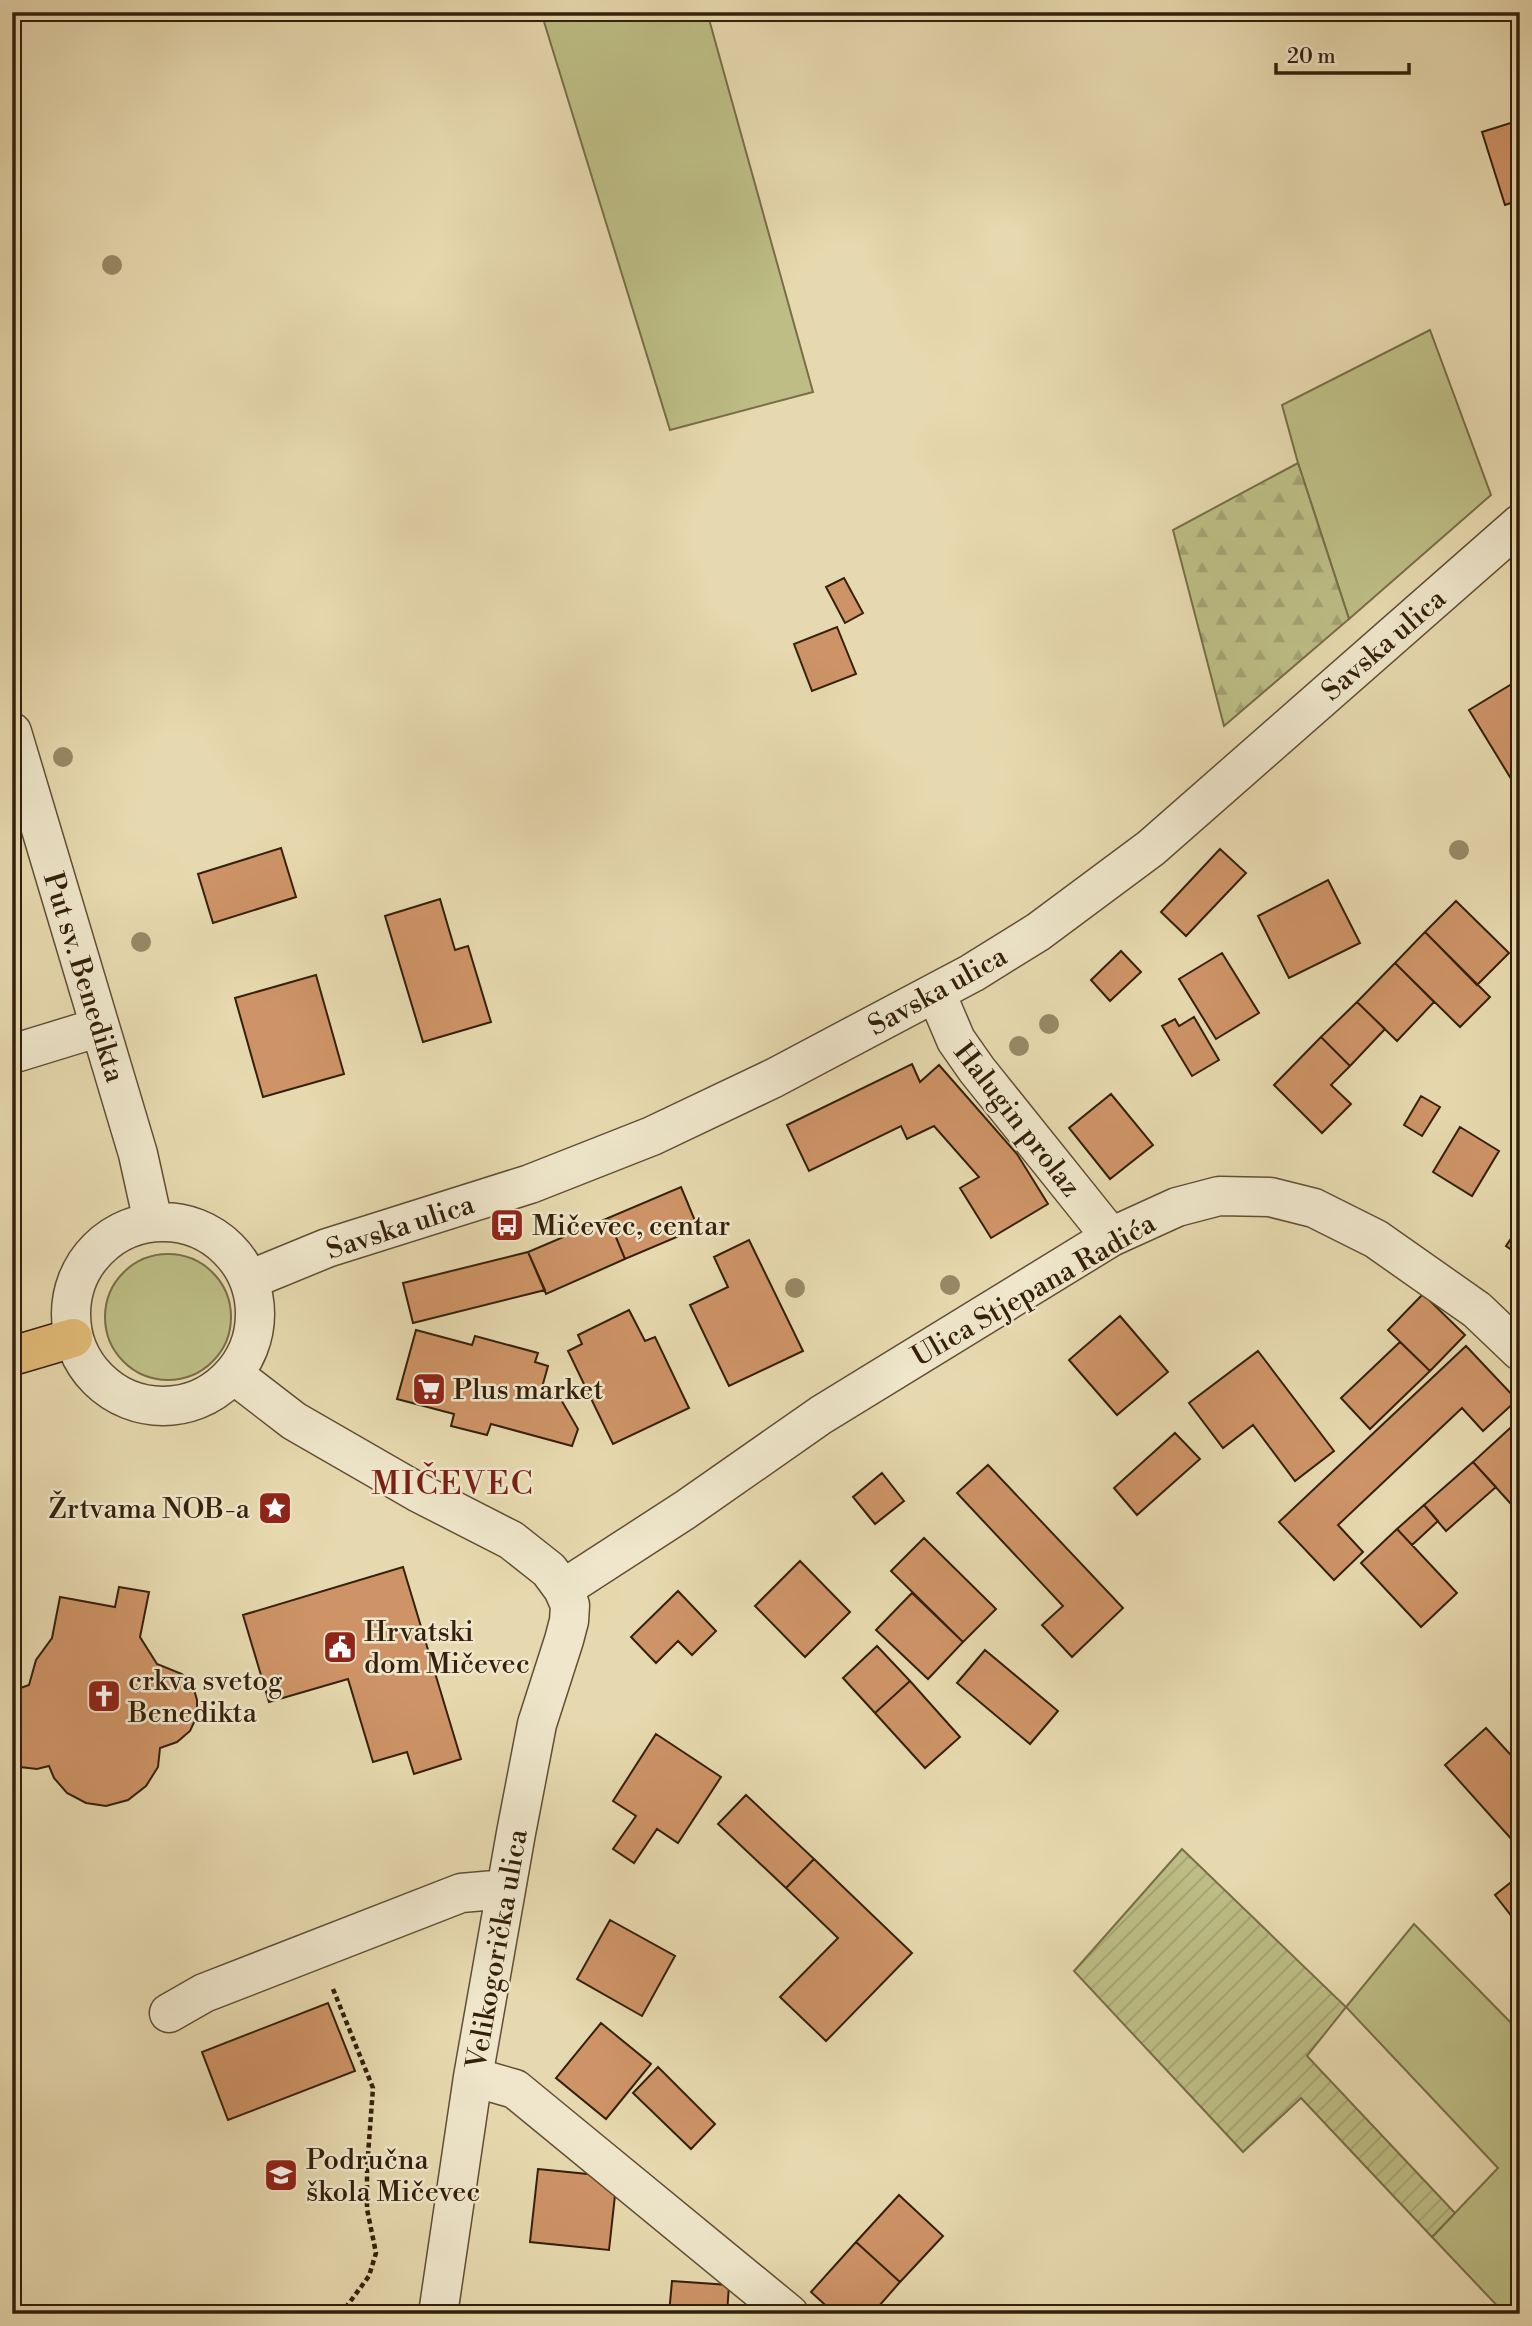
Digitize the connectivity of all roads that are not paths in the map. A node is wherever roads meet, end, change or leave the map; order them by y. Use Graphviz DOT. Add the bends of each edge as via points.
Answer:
graph roads {
  1 [pos="1520,524"];
  2 [pos="12,732"];
  3 [pos="936,993"];
  4 [pos="100,1027"];
  5 [pos="12,1054"];
  6 [pos="153,1222"];
  7 [pos="1111,1237"];
  8 [pos="248,1280"];
  9 [pos="73,1338"];
  10 [pos="1520,1351"];
  11 [pos="12,1356"];
  12 [pos="233,1374"];
  13 [pos="563,1589"];
  14 [pos="506,1889"];
  15 [pos="169,2013"];
  16 [pos="473,2077"];
  17 [pos="438,2314"];
  18 [pos="789,2314"];
  1 -- 3 [label="street, Savska ulica" via="1151,848 1038,932"];
  2 -- 4 [label="street, Put sv. Benedikta"];
  3 -- 7 [label="street, Halugin prolaz" via="956,1040 976,1070"];
  3 -- 8 [label="street, Savska ulica" via="652,1136 530,1184 327,1248"];
  4 -- 5 [label="street"];
  4 -- 6 [label="street, Put sv. Benedikta"];
  6 -- 8 [label="street" via="193,1227 219,1241 242,1266"];
  6 -- 9 [label="street" via="108,1239 89,1258 76,1281 71,1303"];
  7 -- 10 [label="street, Ulica Stjepana Radića" via="1177,1207 1219,1196 1270,1197 1314,1208 1376,1239 1427,1274 1477,1310"];
  7 -- 13 [label="street, Ulica Stjepana Radića" via="821,1415"];
  8 -- 12 [label="street" via="254,1305 253,1332"];
  9 -- 11 [label="main road"];
  9 -- 12 [label="street" via="81,1358 99,1380 124,1397 155,1405 186,1403 215,1390"];
  12 -- 13 [label="street" via="294,1421 510,1540 549,1570"];
  13 -- 14 [label="street, Velikogorička ulica" via="569,1621 537,1724"];
  14 -- 15 [label="street" via="461,1893 204,1993"];
  14 -- 16 [label="street, Velikogorička ulica"];
  16 -- 17 [label="street, Velikogorička ulica"];
  16 -- 18 [label="street" via="515,2089"];
}
